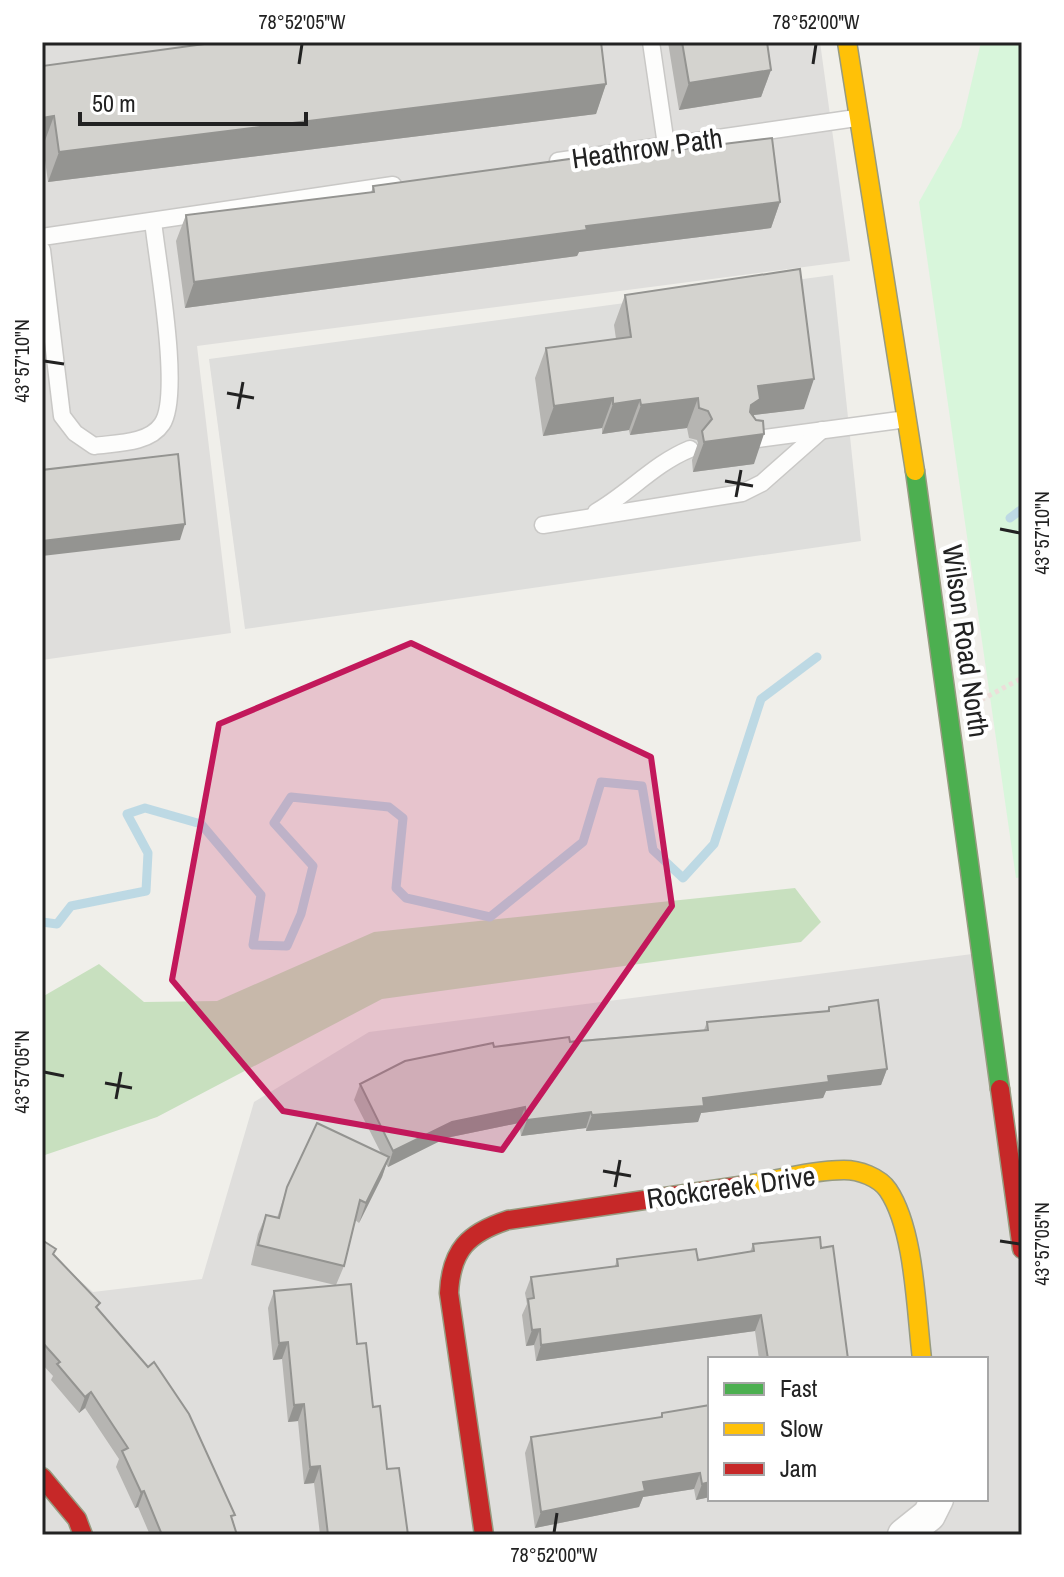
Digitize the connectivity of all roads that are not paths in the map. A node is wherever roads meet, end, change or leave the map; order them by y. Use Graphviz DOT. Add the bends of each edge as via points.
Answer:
graph roads {
  1 [pos="651,42"];
  2 [pos="847,42"];
  3 [pos="857,117"];
  4 [pos="666,145"];
  5 [pos="542,163"];
  6 [pos="417,182"];
  7 [pos="153,221"];
  8 [pos="42,237"];
  9 [pos="42,250"];
  10 [pos="908,419"];
  11 [pos="822,430"];
  12 [pos="750,440"];
  13 [pos="690,449"];
  14 [pos="584,519"];
  15 [pos="543,525"];
  16 [pos="1022,1249"];
  17 [pos="922,1357"];
  18 [pos="42,1477"];
  19 [pos="936,1501"];
  20 [pos="83,1535"];
  21 [pos="484,1535"];
  22 [pos="904,1535"];
  1 -- 4 [label="lane"];
  2 -- 3 [label="street, Wilson Road North"];
  3 -- 4 [label="lane, Heathrow Path"];
  3 -- 10 [label="street, Wilson Road North"];
  4 -- 5 [label="lane, Heathrow Path"];
  6 -- 7 [label="lane"];
  7 -- 8 [label="lane"];
  7 -- 9 [label="lane" via="171,379 164,423 147,437 94,446 62,416"];
  10 -- 11 [label="lane"];
  10 -- 16 [label="street, Wilson Road North"];
  11 -- 12 [label="lane"];
  11 -- 14 [label="lane" via="762,483 742,493"];
  13 -- 14 [label="lane"];
  14 -- 15 [label="lane"];
  17 -- 21 [label="street, Rockcreek Drive" via="898,1212 887,1189 867,1174 845,1170 480,1228 457,1245 449,1293"];
  18 -- 20 [label="street" via="77,1519"];
  19 -- 22 [label="street" via="929,1515"];
}
